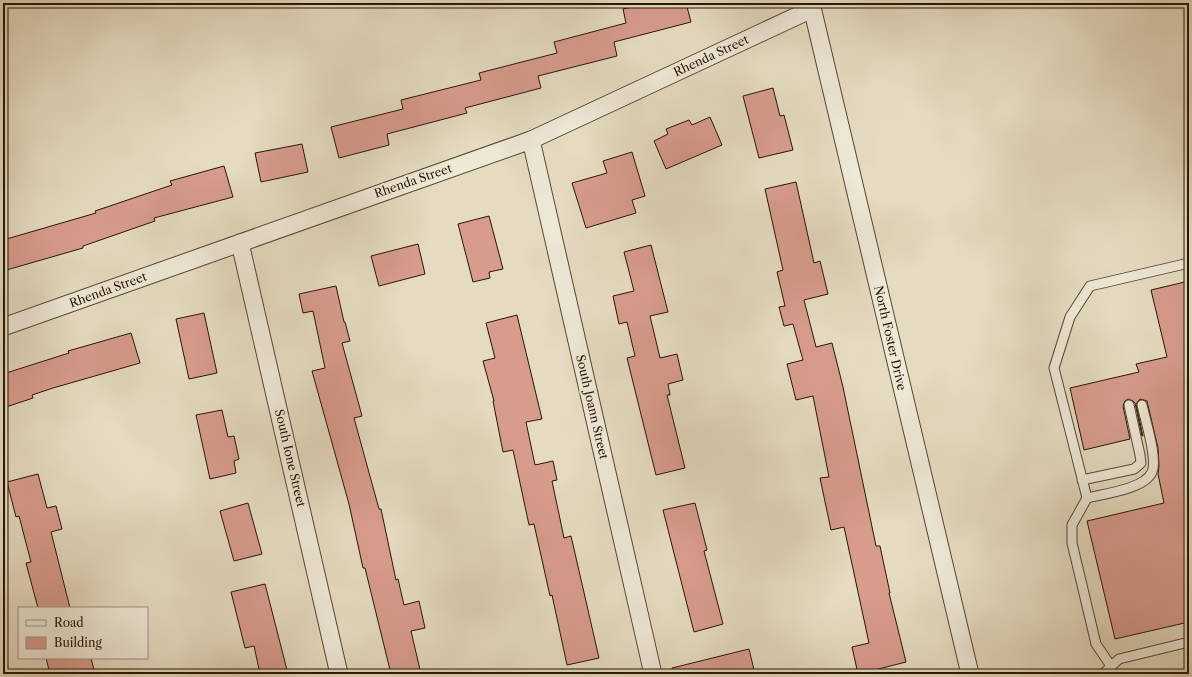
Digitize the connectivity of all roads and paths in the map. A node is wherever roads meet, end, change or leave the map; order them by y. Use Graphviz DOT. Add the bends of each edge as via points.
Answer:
graph roads {
  1 [pos="811,6"];
  2 [pos="531,140"];
  3 [pos="240,242"];
  4 [pos="1189,263"];
  5 [pos="3,328"];
  6 [pos="1142,404"];
  7 [pos="1129,405"];
  8 [pos="1082,480"];
  9 [pos="1087,498"];
  10 [pos="1189,642"];
  11 [pos="1108,670"];
  12 [pos="340,674"];
  13 [pos="653,674"];
  14 [pos="970,674"];
  1 -- 2 [label="street, Rhenda Street"];
  1 -- 14 [label="street, North Foster Drive"];
  2 -- 3 [label="street, Rhenda Street"];
  2 -- 13 [label="street, South Joann Street"];
  3 -- 5 [label="street, Rhenda Street"];
  3 -- 12 [label="street, South Ione Street"];
  4 -- 8 [label="lane" via="1090,286 1070,317 1054,368"];
  6 -- 9 [label="lane" via="1154,459 1152,472 1147,479 1137,484"];
  7 -- 8 [label="lane" via="1141,463 1134,469"];
  8 -- 9 [label="lane"];
  9 -- 11 [label="lane" via="1072,525 1072,543 1096,644"];
  10 -- 11 [label="lane" via="1119,659"];
}
